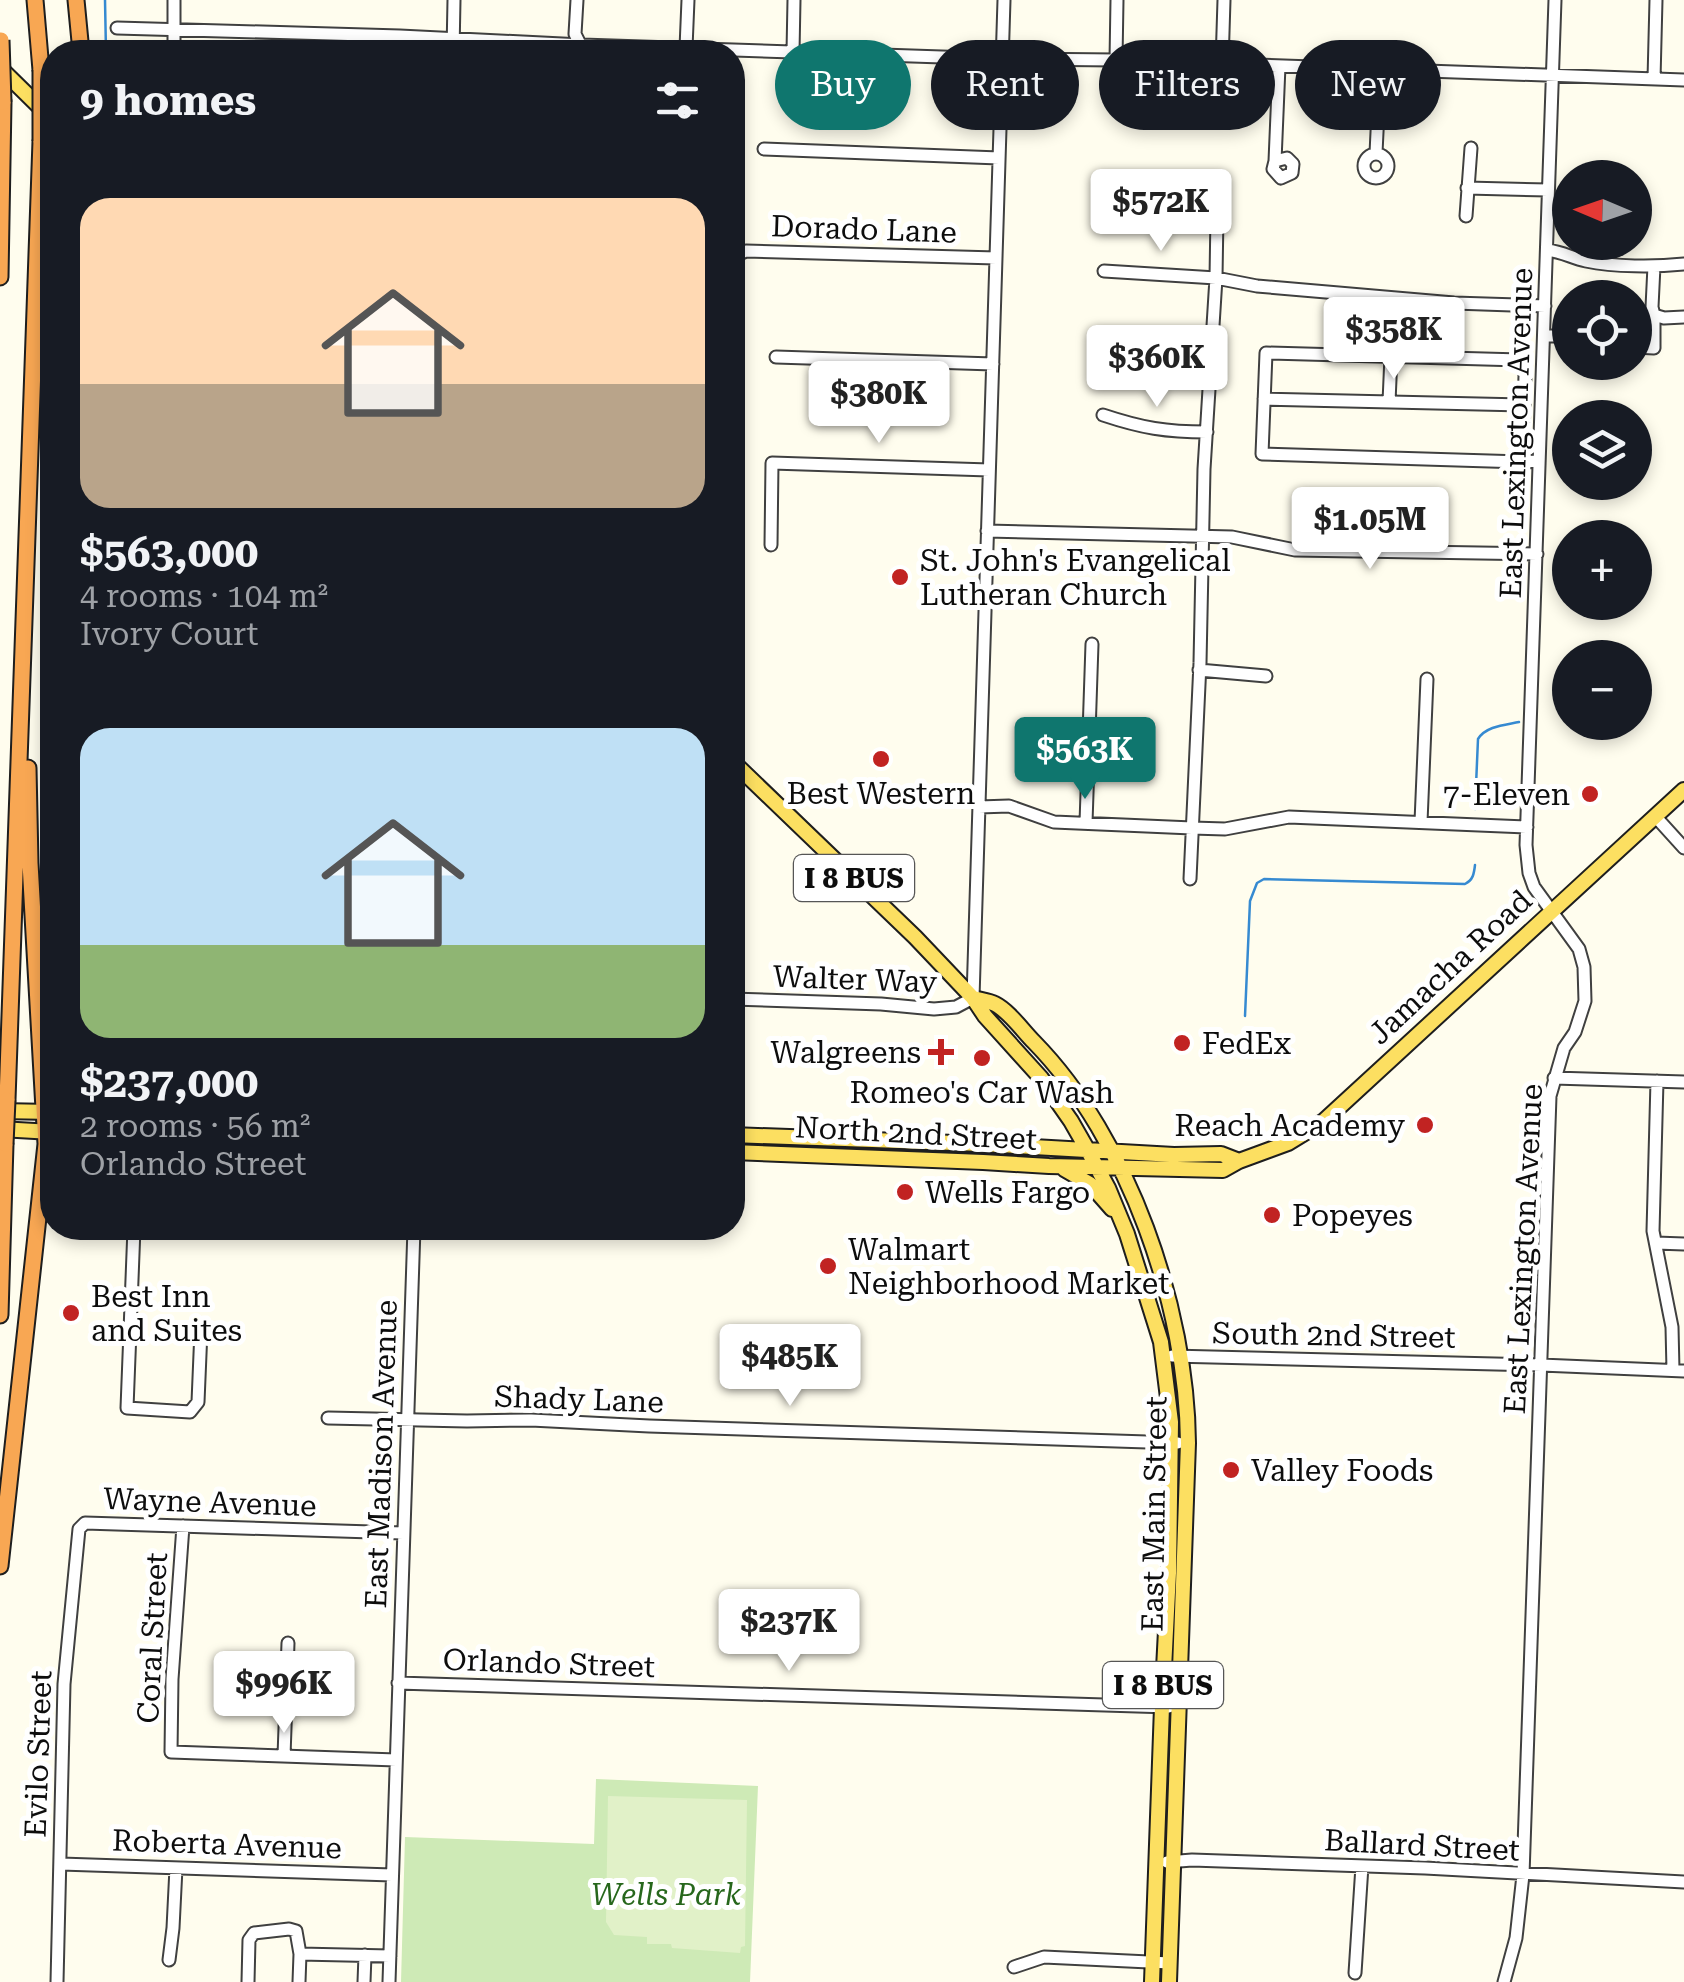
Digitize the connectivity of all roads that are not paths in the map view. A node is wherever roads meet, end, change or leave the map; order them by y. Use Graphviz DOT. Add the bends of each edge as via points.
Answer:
graph roads {
  1 [pos="34,0"];
  2 [pos="76,0"];
  3 [pos="174,0"];
  4 [pos="454,0"];
  5 [pos="576,0"];
  6 [pos="688,0"];
  7 [pos="794,0"];
  8 [pos="1004,0"];
  9 [pos="1117,0"];
  10 [pos="1224,0"];
  11 [pos="1555,0"];
  12 [pos="1656,0"];
  13 [pos="117,28"];
  14 [pos="174,30"];
  15 [pos="0,32"];
  16 [pos="1,40"];
  17 [pos="79,40"];
  18 [pos="174,40"];
  19 [pos="421,40"];
  20 [pos="453,40"];
  21 [pos="578,40"];
  22 [pos="686,40"];
  23 [pos="793,40"];
  24 [pos="1003,40"];
  25 [pos="1116,40"];
  26 [pos="1223,40"];
  27 [pos="745,50"];
  28 [pos="775,51"];
  29 [pos="1275,66"];
  30 [pos="1279,66"];
  31 [pos="1295,67"];
  32 [pos="0,68"];
  33 [pos="40,70"];
  34 [pos="1441,72"];
  35 [pos="1553,76"];
  36 [pos="1654,79"];
  37 [pos="1684,80"];
  38 [pos="40,107"];
  39 [pos="1000,130"];
  40 [pos="1377,130"];
  41 [pos="1471,148"];
  42 [pos="764,149"];
  43 [pos="1376,153"];
  44 [pos="999,158"];
  45 [pos="1275,161"];
  46 [pos="40,170"];
  47 [pos="1468,188"];
  48 [pos="1548,190"];
  49 [pos="1216,216"];
  50 [pos="1466,216"];
  51 [pos="1547,250"];
  52 [pos="745,251"];
  53 [pos="996,258"];
  54 [pos="1684,264"];
  55 [pos="1654,266"];
  56 [pos="1104,271"];
  57 [pos="0,277"];
  58 [pos="1216,278"];
  59 [pos="1545,306"];
  60 [pos="1654,315"];
  61 [pos="1684,318"];
  62 [pos="1544,336"];
  63 [pos="1552,336"];
  64 [pos="1652,348"];
  65 [pos="1391,356"];
  66 [pos="776,357"];
  67 [pos="993,364"];
  68 [pos="1264,399"];
  69 [pos="1388,402"];
  70 [pos="1524,405"];
  71 [pos="1103,416"];
  72 [pos="1207,432"];
  73 [pos="1539,460"];
  74 [pos="1522,462"];
  75 [pos="989,470"];
  76 [pos="987,531"];
  77 [pos="1203,538"];
  78 [pos="770,545"];
  79 [pos="1537,554"];
  80 [pos="24,639"];
  81 [pos="1092,644"];
  82 [pos="1200,670"];
  83 [pos="1266,676"];
  84 [pos="1427,678"];
  85 [pos="745,774"];
  86 [pos="1684,790"];
  87 [pos="980,806"];
  88 [pos="1655,816"];
  89 [pos="1421,822"];
  90 [pos="1086,823"];
  91 [pos="1528,827"];
  92 [pos="1192,828"];
  93 [pos="1684,848"];
  94 [pos="1190,879"];
  95 [pos="1552,910"];
  96 [pos="973,998"];
  97 [pos="745,999"];
  98 [pos="40,1001"];
  99 [pos="1554,1078"];
  100 [pos="1657,1081"];
  101 [pos="1684,1082"];
  102 [pos="4,1105"];
  103 [pos="40,1111"];
  104 [pos="1067,1116"];
  105 [pos="40,1133"];
  106 [pos="745,1135"];
  107 [pos="2,1136"];
  108 [pos="831,1139"];
  109 [pos="865,1141"];
  110 [pos="1050,1148"];
  111 [pos="1087,1149"];
  112 [pos="1111,1150"];
  113 [pos="745,1152"];
  114 [pos="798,1155"];
  115 [pos="832,1157"];
  116 [pos="1239,1161"];
  117 [pos="1060,1166"];
  118 [pos="1097,1168"];
  119 [pos="1120,1168"];
  120 [pos="1155,1168"];
  121 [pos="1134,1199"];
  122 [pos="40,1203"];
  123 [pos="1122,1222"];
  124 [pos="134,1240"];
  125 [pos="414,1240"];
  126 [pos="1656,1243"];
  127 [pos="1684,1244"];
  128 [pos="0,1315"];
  129 [pos="201,1330"];
  130 [pos="1163,1356"];
  131 [pos="1180,1356"];
  132 [pos="1541,1365"];
  133 [pos="1678,1370"];
  134 [pos="328,1418"];
  135 [pos="408,1420"];
  136 [pos="1171,1443"];
  137 [pos="1188,1444"];
  138 [pos="183,1526"];
  139 [pos="79,1529"];
  140 [pos="403,1533"];
  141 [pos="1177,1542"];
  142 [pos="0,1566"];
  143 [pos="288,1643"];
  144 [pos="398,1683"];
  145 [pos="1162,1707"];
  146 [pos="1178,1707"];
  147 [pos="284,1756"];
  148 [pos="396,1760"];
  149 [pos="1165,1862"];
  150 [pos="61,1864"];
  151 [pos="1362,1866"];
  152 [pos="176,1868"];
  153 [pos="392,1875"];
  154 [pos="1522,1875"];
  155 [pos="1684,1882"];
  156 [pos="300,1954"];
  157 [pos="365,1955"];
  158 [pos="390,1956"];
  159 [pos="169,1960"];
  160 [pos="1153,1962"];
  161 [pos="1170,1963"];
  162 [pos="1014,1967"];
  163 [pos="1355,1972"];
  164 [pos="57,1982"];
  165 [pos="248,1982"];
  166 [pos="298,1982"];
  167 [pos="364,1982"];
  168 [pos="389,1982"];
  169 [pos="1152,1982"];
  170 [pos="1169,1982"];
  171 [pos="1504,1982"];
  1 -- 33 [label="highway, bridge"];
  2 -- 17 [label="highway"];
  3 -- 14 [label="street"];
  4 -- 20 [label="street"];
  5 -- 21 [label="street"];
  6 -- 22 [label="street"];
  7 -- 23 [label="street"];
  8 -- 24 [label="street"];
  9 -- 25 [label="street"];
  10 -- 26 [label="street"];
  11 -- 35 [label="street, East Lexington Avenue"];
  12 -- 36 [label="street"];
  13 -- 14 [label="street"];
  14 -- 18 [label="street"];
  14 -- 19 [label="street"];
  15 -- 16 [label="highway"];
  16 -- 57 [label="highway, bridge"];
  27 -- 28 [label="street"];
  29 -- 30 [label="street"];
  30 -- 31 [label="street"];
  30 -- 45 [label="street"];
  32 -- 38 [label="main road"];
  34 -- 35 [label="street"];
  35 -- 36 [label="street"];
  35 -- 48 [label="street, East Lexington Avenue"];
  36 -- 37 [label="street"];
  39 -- 44 [label="street"];
  40 -- 43 [label="street"];
  41 -- 47 [label="street"];
  42 -- 44 [label="street"];
  44 -- 53 [label="street"];
  46 -- 80 [label="highway, bridge"];
  47 -- 48 [label="street"];
  47 -- 50 [label="street"];
  48 -- 51 [label="street, East Lexington Avenue"];
  49 -- 58 [label="street"];
  51 -- 55 [label="street" via="1588,262"];
  51 -- 59 [label="street, East Lexington Avenue"];
  52 -- 53 [label="street, Dorado Lane"];
  53 -- 67 [label="street"];
  54 -- 55 [label="street"];
  55 -- 60 [label="street"];
  56 -- 58 [label="street"];
  58 -- 59 [label="street"];
  58 -- 72 [label="street"];
  59 -- 62 [label="street, East Lexington Avenue"];
  60 -- 61 [label="street"];
  60 -- 64 [label="street"];
  62 -- 63 [label="street"];
  62 -- 73 [label="street, East Lexington Avenue"];
  65 -- 68 [label="street" via="1266,353"];
  65 -- 69 [label="street"];
  65 -- 70 [label="street" via="1520,360"];
  66 -- 67 [label="street"];
  67 -- 75 [label="street"];
  68 -- 69 [label="street"];
  68 -- 74 [label="street" via="1262,454"];
  69 -- 70 [label="street"];
  70 -- 74 [label="street"];
  71 -- 72 [label="street" via="1145,429"];
  72 -- 77 [label="street"];
  73 -- 74 [label="street"];
  73 -- 79 [label="street, East Lexington Avenue"];
  75 -- 76 [label="street"];
  75 -- 78 [label="street" via="772,463"];
  76 -- 77 [label="street"];
  76 -- 87 [label="street"];
  77 -- 79 [label="street" via="1295,550"];
  77 -- 82 [label="street"];
  79 -- 91 [label="street, East Lexington Avenue"];
  80 -- 98 [label="highway"];
  80 -- 102 [label="highway"];
  81 -- 90 [label="street"];
  82 -- 83 [label="street"];
  82 -- 92 [label="street"];
  84 -- 89 [label="street"];
  85 -- 96 [label="main road, East Main Street / I 8 BUS"];
  86 -- 88 [label="main road, Jamacha Road"];
  87 -- 90 [label="street"];
  87 -- 96 [label="street"];
  88 -- 93 [label="street"];
  88 -- 95 [label="main road, Jamacha Road"];
  89 -- 91 [label="street"];
  89 -- 92 [label="street" via="1289,817"];
  90 -- 92 [label="street"];
  91 -- 95 [label="street, East Lexington Avenue" via="1531,880"];
  92 -- 94 [label="street"];
  95 -- 99 [label="street, East Lexington Avenue" via="1584,967 1584,1002"];
  95 -- 116 [label="main road, Jamacha Road" via="1324,1122"];
  96 -- 97 [label="street, Walter Way" via="934,1009"];
  96 -- 104 [label="main road, East Main Street / I 8 BUS"];
  96 -- 112 [label="main road, East Main Street / I 8 BUS" via="998,1005 1056,1065"];
  99 -- 100 [label="street"];
  99 -- 132 [label="street, East Lexington Avenue"];
  100 -- 101 [label="street"];
  100 -- 126 [label="street"];
  102 -- 103 [label="main road"];
  102 -- 107 [label="highway, bridge"];
  104 -- 110 [label="main road" via="1066,1132"];
  104 -- 111 [label="main road, East Main Street / I 8 BUS"];
  105 -- 107 [label="main road"];
  106 -- 108 [label="main road, North 2nd Street"];
  107 -- 128 [label="highway"];
  108 -- 109 [label="main road, North 2nd Street"];
  108 -- 114 [label="main road"];
  109 -- 110 [label="main road, North 2nd Street"];
  109 -- 115 [label="main road"];
  110 -- 111 [label="main road, North 2nd Street"];
  111 -- 112 [label="main road, Jamacha Road"];
  111 -- 118 [label="main road, East Main Street / I 8 BUS"];
  112 -- 116 [label="main road, Jamacha Road" via="1221,1154"];
  112 -- 119 [label="main road, East Main Street / I 8 BUS"];
  113 -- 114 [label="main road, North 2nd Street"];
  114 -- 115 [label="main road, North 2nd Street"];
  115 -- 117 [label="main road, North 2nd Street"];
  116 -- 120 [label="main road, Jamacha Road" via="1222,1170"];
  117 -- 118 [label="main road, North 2nd Street"];
  117 -- 123 [label="main road" via="1090,1184"];
  118 -- 119 [label="main road, Jamacha Road"];
  118 -- 123 [label="main road, East Main Street / I 8 BUS"];
  119 -- 120 [label="main road, Jamacha Road"];
  119 -- 121 [label="main road, East Main Street / I 8 BUS"];
  120 -- 121 [label="main road"];
  121 -- 131 [label="main road, East Main Street / I 8 BUS"];
  122 -- 142 [label="highway"];
  123 -- 130 [label="main road, East Main Street / I 8 BUS"];
  124 -- 129 [label="street" via="127,1408 190,1412 198,1402"];
  125 -- 135 [label="street, East Madison Avenue"];
  126 -- 127 [label="street"];
  126 -- 133 [label="street"];
  130 -- 131 [label="street, South 2nd Street"];
  130 -- 136 [label="main road, East Main Street / I 8 BUS"];
  131 -- 132 [label="street, South 2nd Street"];
  131 -- 137 [label="main road, East Main Street / I 8 BUS"];
  132 -- 133 [label="street, South 2nd Street"];
  132 -- 154 [label="street, East Lexington Avenue"];
  134 -- 135 [label="street, Shady Lane"];
  135 -- 136 [label="street, Shady Lane"];
  135 -- 140 [label="street, East Madison Avenue"];
  136 -- 137 [label="street, Shady Lane"];
  136 -- 141 [label="main road, East Main Street / I 8 BUS"];
  137 -- 141 [label="main road, East Main Street / I 8 BUS"];
  138 -- 139 [label="street, Wayne Avenue" via="86,1522"];
  138 -- 140 [label="street, Wayne Avenue"];
  138 -- 147 [label="street, Coral Street" via="171,1752"];
  139 -- 150 [label="street, Evilo Street" via="64,1684"];
  140 -- 144 [label="street, East Madison Avenue"];
  141 -- 145 [label="main road, East Main Street / I 8 BUS"];
  141 -- 146 [label="main road, East Main Street / I 8 BUS"];
  143 -- 147 [label="street"];
  144 -- 145 [label="street, Orlando Street"];
  144 -- 148 [label="street, East Madison Avenue"];
  145 -- 146 [label="street, Orlando Street"];
  145 -- 149 [label="main road, East Main Street / I 8 BUS"];
  146 -- 149 [label="main road, East Main Street / I 8 BUS"];
  147 -- 148 [label="street"];
  148 -- 153 [label="street, East Madison Avenue"];
  149 -- 151 [label="street, Ballard Street"];
  149 -- 160 [label="main road, East Main Street / I 8 BUS"];
  149 -- 161 [label="main road, East Main Street / I 8 BUS"];
  150 -- 152 [label="street, Roberta Avenue"];
  150 -- 164 [label="street, Evilo Street"];
  151 -- 154 [label="street, Ballard Street"];
  151 -- 163 [label="street"];
  152 -- 153 [label="street, Roberta Avenue"];
  152 -- 159 [label="street"];
  153 -- 158 [label="street, East Madison Avenue"];
  154 -- 155 [label="street, Ballard Street"];
  154 -- 171 [label="street, East Lexington Avenue"];
  156 -- 157 [label="street"];
  156 -- 165 [label="street" via="296,1931 254,1933"];
  156 -- 166 [label="street"];
  157 -- 158 [label="street"];
  157 -- 167 [label="street"];
  158 -- 168 [label="street, East Madison Avenue"];
  160 -- 161 [label="street"];
  160 -- 162 [label="street" via="1044,1958"];
  160 -- 169 [label="main road, East Main Street / I 8 BUS"];
  161 -- 170 [label="main road, East Main Street / I 8 BUS"];
}
